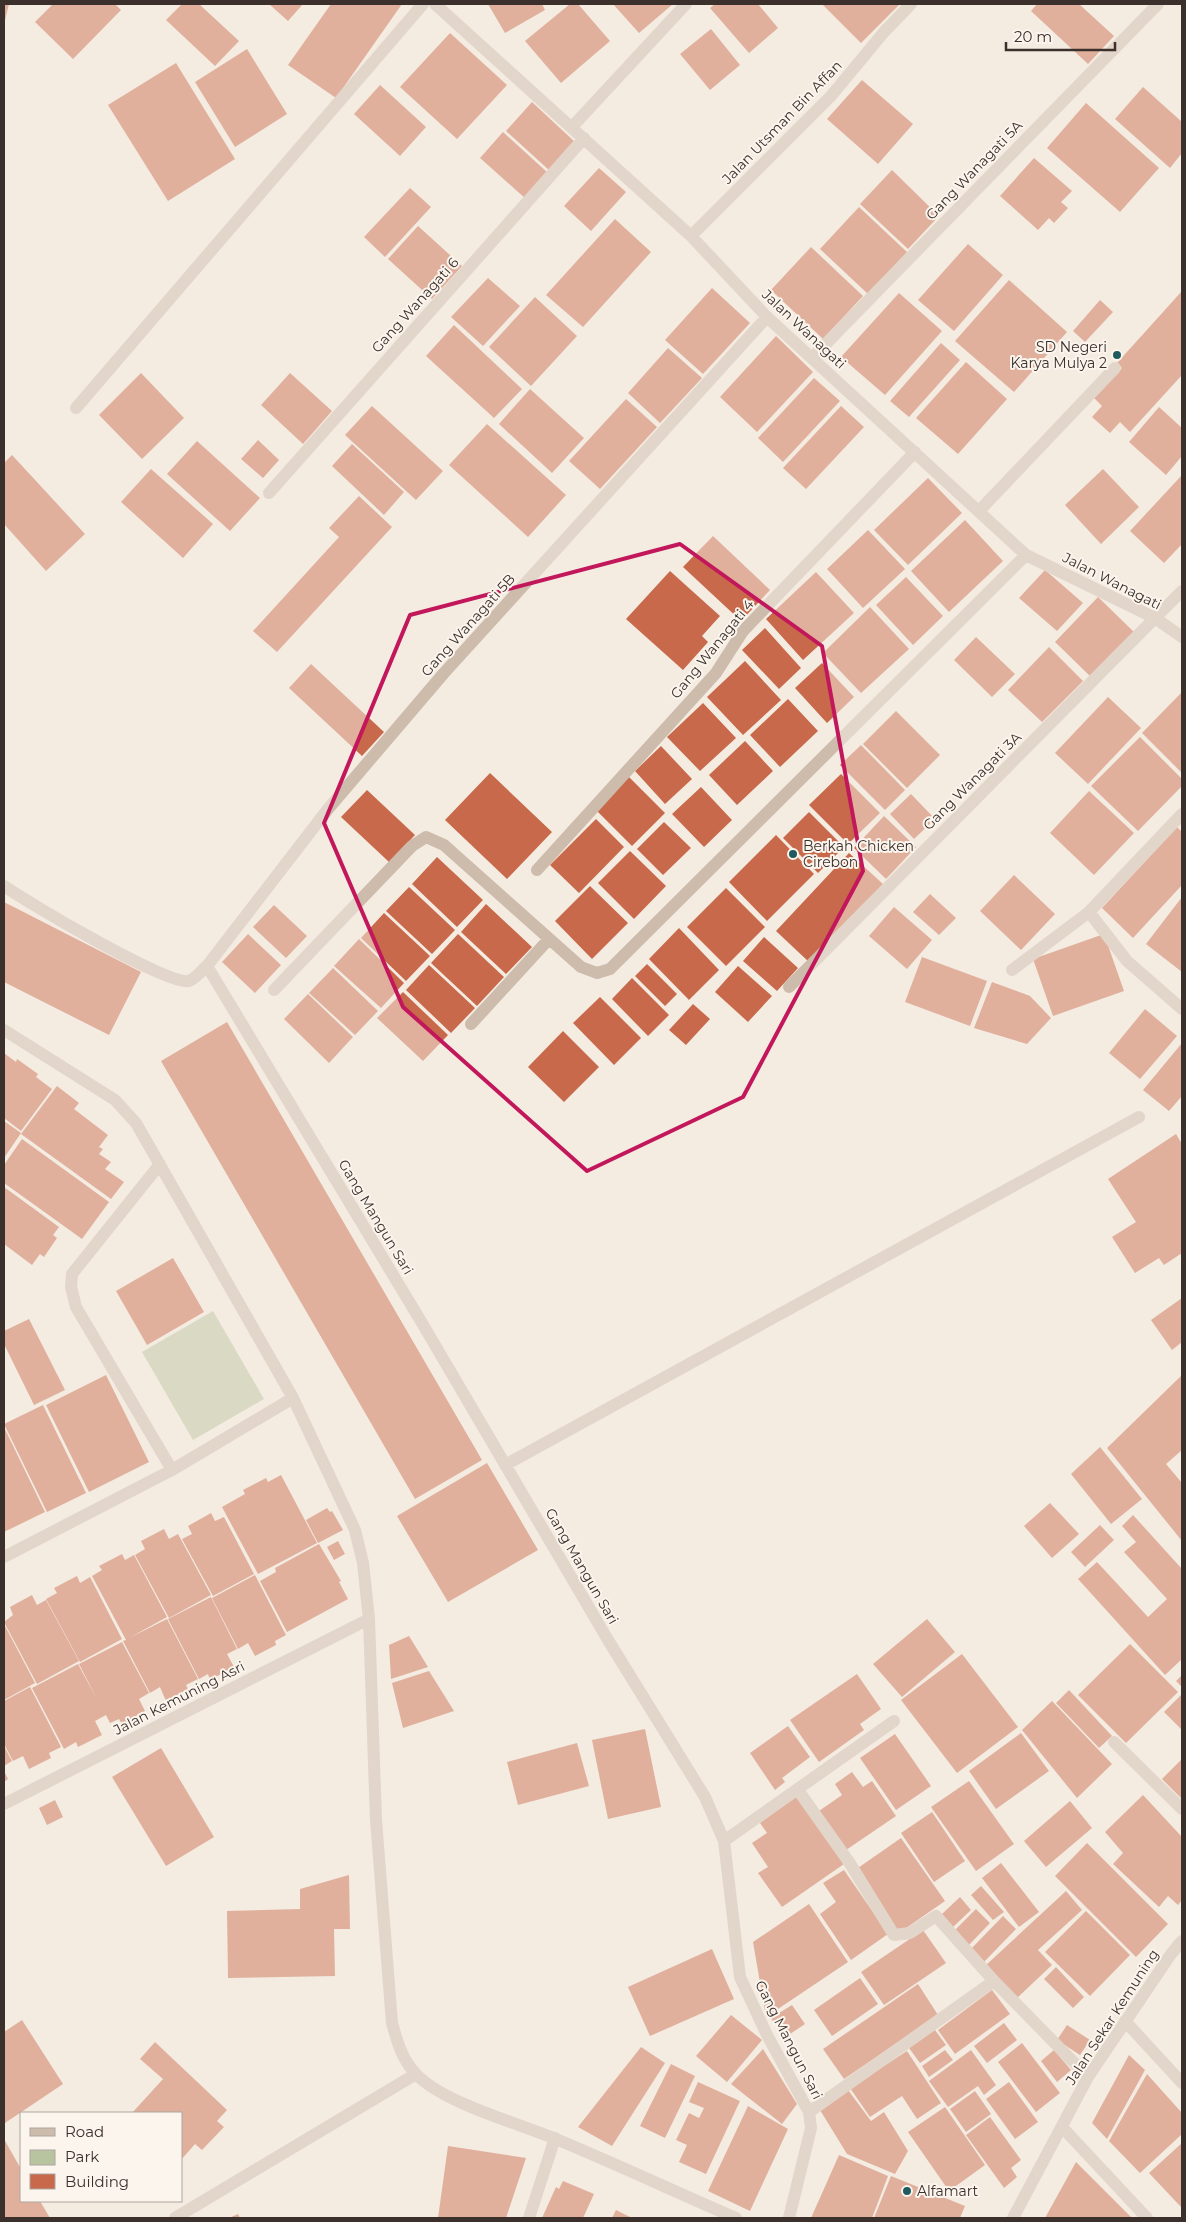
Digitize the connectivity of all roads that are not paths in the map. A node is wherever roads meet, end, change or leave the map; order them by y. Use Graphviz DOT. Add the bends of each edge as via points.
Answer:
graph roads {
  1 [pos="423,4"];
  2 [pos="435,4"];
  3 [pos="686,4"];
  4 [pos="911,4"];
  5 [pos="1158,4"];
  6 [pos="572,127"];
  7 [pos="584,138"];
  8 [pos="691,236"];
  9 [pos="767,317"];
  10 [pos="812,358"];
  11 [pos="1116,368"];
  12 [pos="76,408"];
  13 [pos="915,452"];
  14 [pos="269,493"];
  15 [pos="979,511"];
  16 [pos="1026,555"];
  17 [pos="1182,591"];
  18 [pos="1155,618"];
  19 [pos="1182,636"];
  20 [pos="1182,814"];
  21 [pos="536,870"];
  22 [pos="4,886"];
  23 [pos="1089,912"];
  24 [pos="549,939"];
  25 [pos="207,966"];
  26 [pos="1012,970"];
  27 [pos="789,987"];
  28 [pos="274,990"];
  29 [pos="1182,1009"];
  30 [pos="471,1024"];
  31 [pos="4,1030"];
  32 [pos="1139,1117"];
  33 [pos="160,1164"];
  34 [pos="292,1398"];
  35 [pos="505,1465"];
  36 [pos="172,1470"];
  37 [pos="4,1556"];
  38 [pos="369,1619"];
  39 [pos="894,1721"];
  40 [pos="1114,1742"];
  41 [pos="798,1790"];
  42 [pos="4,1804"];
  43 [pos="1182,1808"];
  44 [pos="724,1841"];
  45 [pos="1182,1941"];
  46 [pos="994,1981"];
  47 [pos="1126,2022"];
  48 [pos="416,2074"];
  49 [pos="1088,2077"];
  50 [pos="1182,2083"];
  51 [pos="809,2112"];
  52 [pos="1062,2127"];
  53 [pos="555,2138"];
  54 [pos="175,2218"];
  55 [pos="529,2218"];
  56 [pos="736,2218"];
  57 [pos="789,2218"];
  58 [pos="1013,2218"];
  59 [pos="1147,2218"];
  1 -- 12 [label="street"];
  2 -- 6 [label="street, Jalan Wanagati"];
  3 -- 6 [label="street"];
  4 -- 8 [label="street, Jalan Utsman Bin Affan" via="831,96"];
  5 -- 10 [label="street, Gang Wanagati 5A"];
  6 -- 7 [label="street, Jalan Wanagati"];
  7 -- 8 [label="street, Jalan Wanagati"];
  7 -- 14 [label="street, Gang Wanagati 6"];
  8 -- 9 [label="street, Jalan Wanagati"];
  9 -- 10 [label="street, Jalan Wanagati"];
  9 -- 25 [label="street, Gang Wanagati 5B" via="444,673 328,809"];
  10 -- 13 [label="street, Jalan Wanagati"];
  11 -- 15 [label="street"];
  13 -- 15 [label="street, Jalan Wanagati"];
  13 -- 21 [label="street, Gang Wanagati 4" via="743,631 716,673"];
  15 -- 16 [label="street, Jalan Wanagati"];
  16 -- 18 [label="street, Jalan Wanagati"];
  16 -- 24 [label="street" via="610,969 598,973 581,967"];
  17 -- 18 [label="street, Gang Wanagati 3A"];
  18 -- 19 [label="street, Jalan Wanagati"];
  18 -- 27 [label="street, Gang Wanagati 3A"];
  20 -- 23 [label="street"];
  22 -- 25 [label="street, Gang Wanagati 5B" via="142,966 180,981 189,980"];
  23 -- 26 [label="street"];
  23 -- 29 [label="street" via="1127,961"];
  24 -- 28 [label="street" via="444,845 426,838 412,846"];
  24 -- 30 [label="street"];
  25 -- 35 [label="street, Gang Mangun Sari"];
  31 -- 33 [label="street" via="115,1100 136,1124"];
  32 -- 35 [label="street"];
  33 -- 34 [label="street"];
  33 -- 36 [label="street" via="72,1274 71,1287 76,1307"];
  34 -- 36 [label="street"];
  34 -- 38 [label="street" via="355,1530 363,1563"];
  35 -- 44 [label="street, Gang Mangun Sari" via="705,1797"];
  36 -- 37 [label="street"];
  38 -- 42 [label="street, Jalan Kemuning Asri"];
  38 -- 48 [label="street" via="376,1820 392,2023 399,2049"];
  39 -- 41 [label="street"];
  40 -- 43 [label="street"];
  41 -- 44 [label="street"];
  41 -- 46 [label="street" via="849,1862 894,1935 910,1933 936,1916"];
  44 -- 51 [label="street, Gang Mangun Sari" via="740,1977"];
  45 -- 47 [label="street, Jalan Sekar Kemuning"];
  46 -- 49 [label="street"];
  46 -- 51 [label="street"];
  47 -- 49 [label="street, Jalan Sekar Kemuning"];
  47 -- 50 [label="street"];
  48 -- 53 [label="street" via="440,2091 475,2108"];
  48 -- 54 [label="street"];
  49 -- 52 [label="street, Jalan Sekar Kemuning"];
  51 -- 57 [label="street, Gang Mangun Sari" via="811,2128"];
  52 -- 58 [label="street, Jalan Sekar Kemuning"];
  52 -- 59 [label="street"];
  53 -- 55 [label="street"];
  53 -- 56 [label="street"];
}
